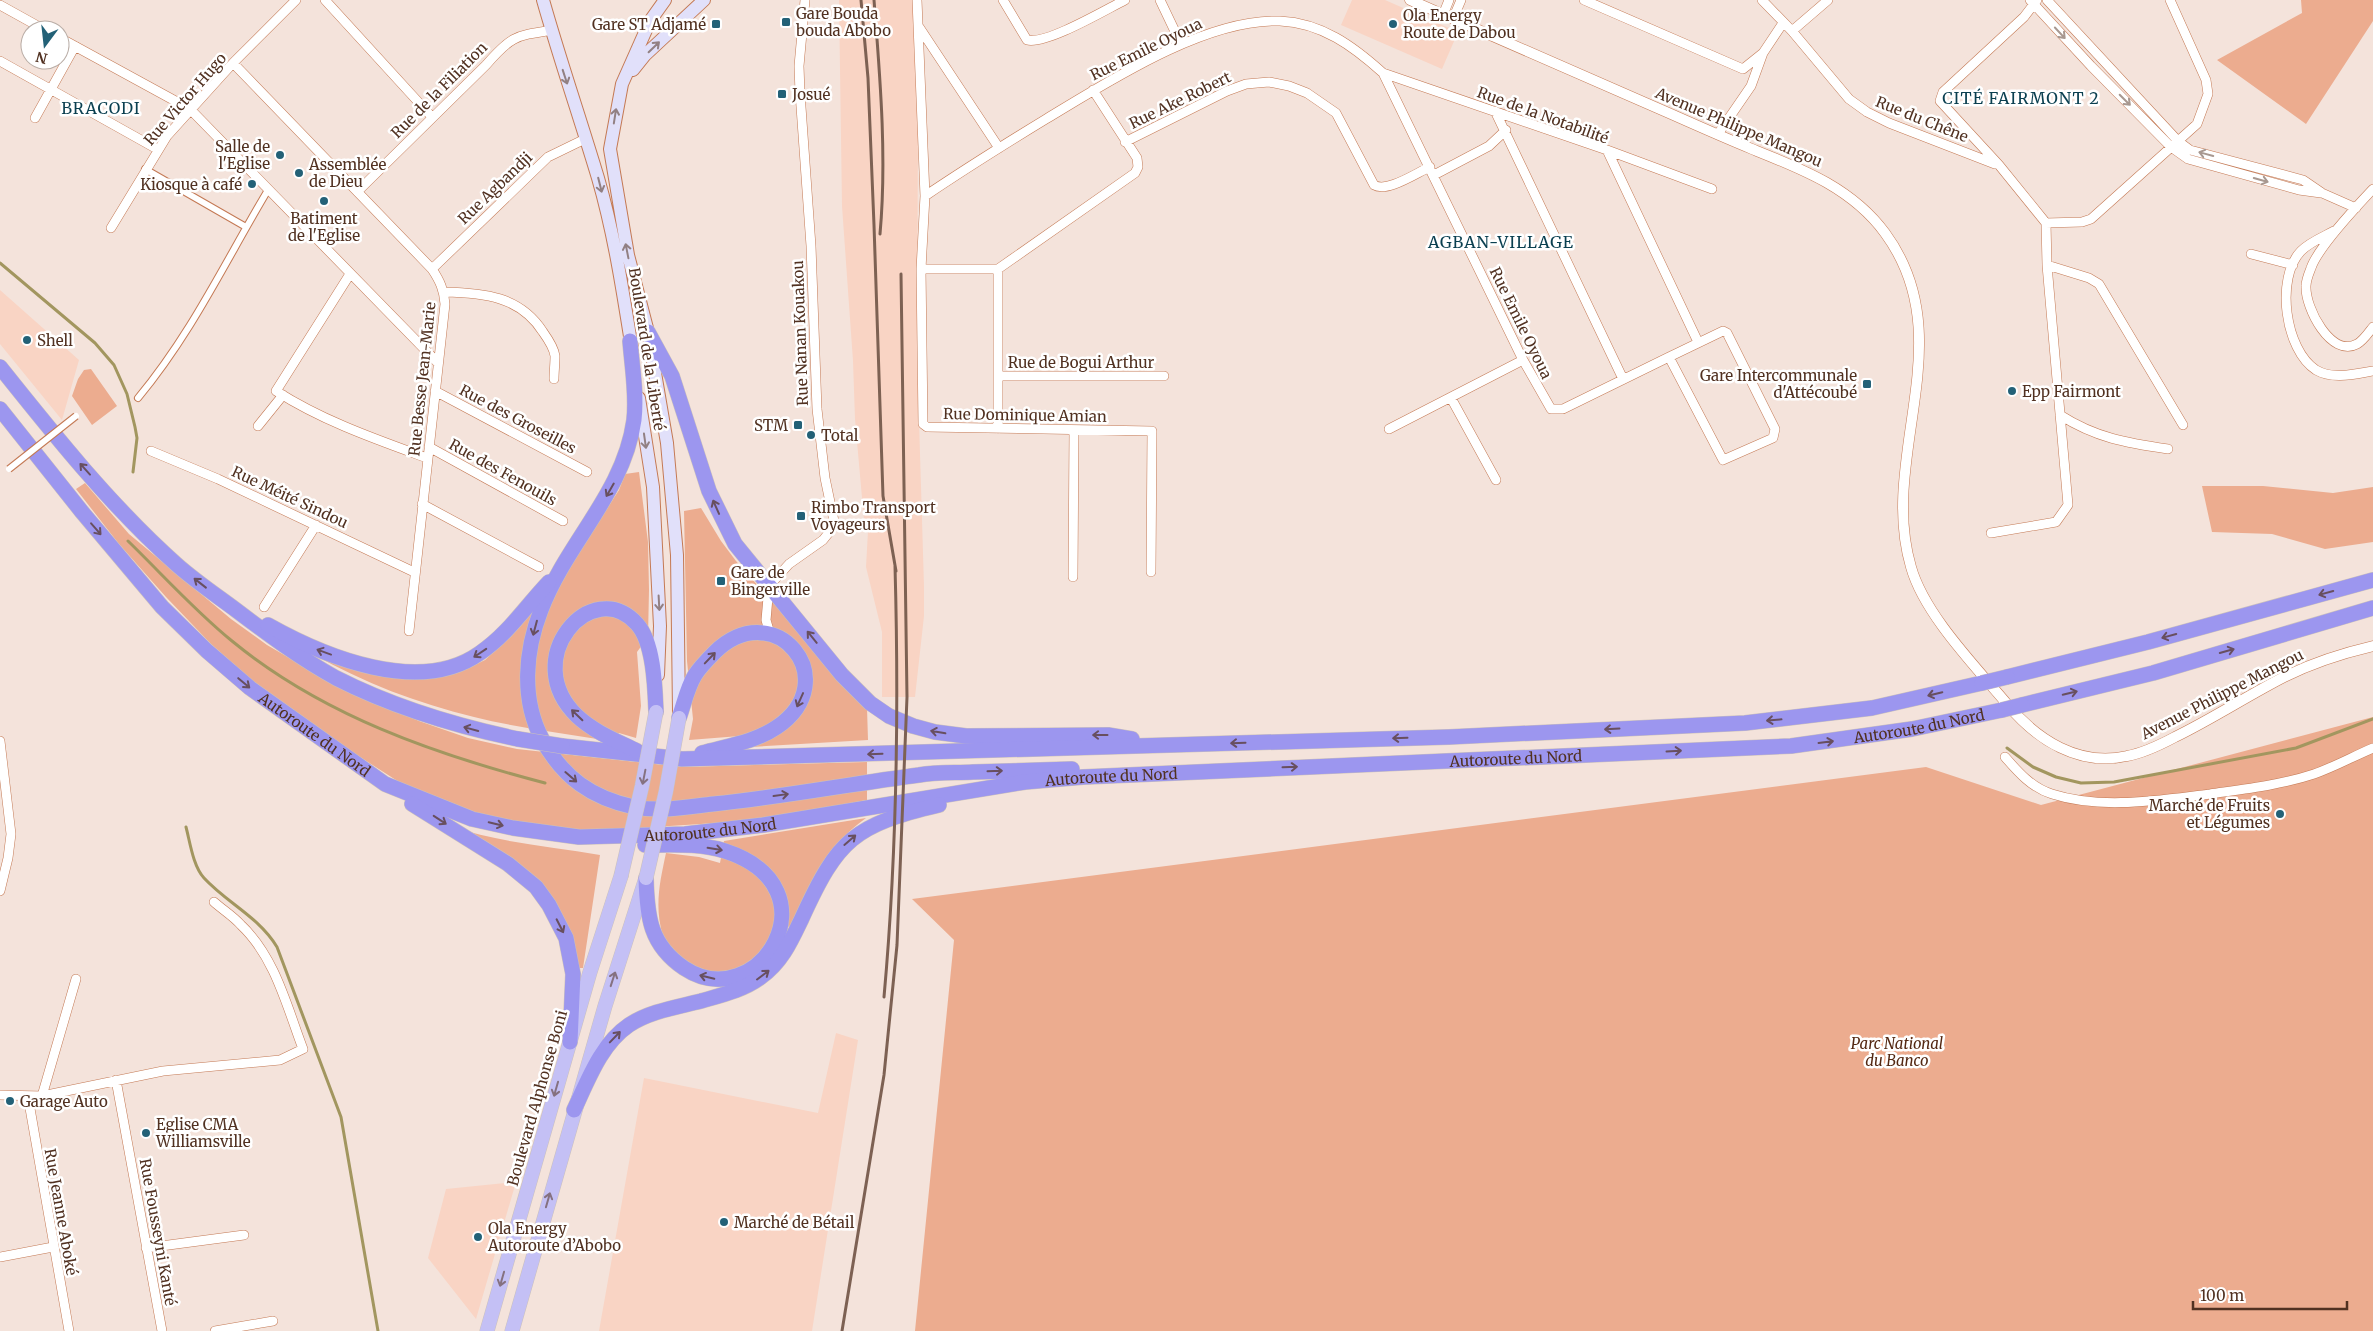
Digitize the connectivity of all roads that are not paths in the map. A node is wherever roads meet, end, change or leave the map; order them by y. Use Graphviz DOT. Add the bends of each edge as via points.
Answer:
graph roads {
  1 [pos="296,0"];
  2 [pos="325,0"];
  3 [pos="543,0"];
  4 [pos="665,0"];
  5 [pos="704,0"];
  6 [pos="805,0"];
  7 [pos="917,0"];
  8 [pos="1003,0"];
  9 [pos="1125,0"];
  10 [pos="1160,0"];
  11 [pos="1410,0"];
  12 [pos="1449,0"];
  13 [pos="1461,0"];
  14 [pos="1584,0"];
  15 [pos="1762,0"];
  16 [pos="1828,0"];
  17 [pos="2047,0"];
  18 [pos="2170,0"];
  19 [pos="2034,1"];
  20 [pos="0,5"];
  21 [pos="1448,17"];
  22 [pos="27,20"];
  23 [pos="1783,23"];
  24 [pos="919,26"];
  25 [pos="552,30"];
  26 [pos="1792,31"];
  27 [pos="70,43"];
  28 [pos="1181,44"];
  29 [pos="75,46"];
  30 [pos="1763,53"];
  31 [pos="2101,58"];
  32 [pos="0,61"];
  33 [pos="233,63"];
  34 [pos="2091,66"];
  35 [pos="1383,73"];
  36 [pos="622,84"];
  37 [pos="51,90"];
  38 [pos="1094,90"];
  39 [pos="190,109"];
  40 [pos="1495,110"];
  41 [pos="432,116"];
  42 [pos="35,118"];
  43 [pos="1506,130"];
  44 [pos="1718,134"];
  45 [pos="585,139"];
  46 [pos="1125,142"];
  47 [pos="2174,144"];
  48 [pos="999,148"];
  49 [pos="157,149"];
  50 [pos="1607,150"];
  51 [pos="1998,165"];
  52 [pos="145,169"];
  53 [pos="1432,171"];
  54 [pos="1712,189"];
  55 [pos="2373,189"];
  56 [pos="268,190"];
  57 [pos="358,191"];
  58 [pos="925,196"];
  59 [pos="2356,208"];
  60 [pos="2046,223"];
  61 [pos="111,228"];
  62 [pos="246,228"];
  63 [pos="2337,230"];
  64 [pos="2251,254"];
  65 [pos="2047,265"];
  66 [pos="2293,265"];
  67 [pos="432,269"];
  68 [pos="922,269"];
  69 [pos="998,269"];
  70 [pos="350,274"];
  71 [pos="444,292"];
  72 [pos="2373,327"];
  73 [pos="648,332"];
  74 [pos="630,341"];
  75 [pos="1698,342"];
  76 [pos="1669,357"];
  77 [pos="1523,360"];
  78 [pos="438,363"];
  79 [pos="0,367"];
  80 [pos="2373,371"];
  81 [pos="998,376"];
  82 [pos="1164,376"];
  83 [pos="1624,379"];
  84 [pos="554,380"];
  85 [pos="435,391"];
  86 [pos="283,395"];
  87 [pos="138,398"];
  88 [pos="1451,398"];
  89 [pos="0,409"];
  90 [pos="2060,415"];
  91 [pos="76,416"];
  92 [pos="2183,425"];
  93 [pos="258,426"];
  94 [pos="998,429"];
  95 [pos="1389,429"];
  96 [pos="1074,430"];
  97 [pos="429,447"];
  98 [pos="2168,449"];
  99 [pos="151,451"];
  100 [pos="427,458"];
  101 [pos="9,469"];
  102 [pos="587,472"];
  103 [pos="1496,480"];
  104 [pos="422,504"];
  105 [pos="563,521"];
  106 [pos="316,525"];
  107 [pos="1991,533"];
  108 [pos="539,566"];
  109 [pos="562,568"];
  110 [pos="414,572"];
  111 [pos="1151,572"];
  112 [pos="1073,577"];
  113 [pos="2373,580"];
  114 [pos="769,586"];
  115 [pos="264,606"];
  116 [pos="2373,608"];
  117 [pos="239,612"];
  118 [pos="409,631"];
  119 [pos="770,634"];
  120 [pos="2373,646"];
  121 [pos="656,712"];
  122 [pos="679,718"];
  123 [pos="0,741"];
  124 [pos="1166,745"];
  125 [pos="2373,748"];
  126 [pos="649,757"];
  127 [pos="2005,757"];
  128 [pos="682,759"];
  129 [pos="1224,769"];
  130 [pos="385,784"];
  131 [pos="964,792"];
  132 [pos="580,837"];
  133 [pos="646,878"];
  134 [pos="0,891"];
  135 [pos="214,902"];
  136 [pos="76,979"];
  137 [pos="570,1042"];
  138 [pos="116,1080"];
  139 [pos="0,1095"];
  140 [pos="42,1096"];
  141 [pos="28,1097"];
  142 [pos="574,1110"];
  143 [pos="244,1236"];
  144 [pos="53,1248"];
  145 [pos="146,1248"];
  146 [pos="0,1257"];
  147 [pos="273,1321"];
  148 [pos="70,1331"];
  149 [pos="162,1331"];
  150 [pos="215,1331"];
  151 [pos="487,1331"];
  152 [pos="512,1331"];
  1 -- 33 [label="street, Rue Victor Hugo"];
  2 -- 41 [label="street"];
  3 -- 25 [label="main road, Boulevard de la Liberté"];
  4 -- 36 [label="main road" via="650,21"];
  36 -- 5 [label="main road, one-way" via="645,55"];
  6 -- 114 [label="street, Rue Nanan Kouakou" via="799,66 811,246 817,409 834,522 823,540 790,564"];
  7 -- 24 [label="street"];
  8 -- 9 [label="street" via="1027,40 1032,41 1058,33"];
  10 -- 28 [label="street"];
  11 -- 21 [label="street, Avenue Philippe Mangou"];
  12 -- 21 [label="street"];
  13 -- 21 [label="street"];
  14 -- 30 [label="street" via="1743,68"];
  15 -- 23 [label="street, Rue du Chêne"];
  16 -- 26 [label="street"];
  17 -- 31 [label="street"];
  18 -- 47 [label="street" via="2206,80 2208,94 2197,124"];
  19 -- 34 [label="street, one-way"];
  19 -- 51 [label="street" via="2024,17 1943,92 1940,101"];
  20 -- 22 [label="street"];
  21 -- 44 [label="street, Avenue Philippe Mangou"];
  23 -- 26 [label="street, Rue du Chêne"];
  23 -- 30 [label="street"];
  24 -- 48 [label="street"];
  24 -- 58 [label="street"];
  25 -- 41 [label="street, Rue de la Filiation" via="518,35 504,44"];
  25 -- 45 [label="main road, Boulevard de la Liberté, one-way"];
  26 -- 51 [label="street, Rue du Chêne" via="1849,99 1867,112"];
  27 -- 29 [label="street"];
  28 -- 35 [label="street, Rue Emile Oyoua" via="1219,29 1250,22 1282,21 1331,34 1358,50"];
  28 -- 38 [label="street, Rue Emile Oyoua"];
  29 -- 37 [label="street"];
  29 -- 39 [label="street"];
  30 -- 44 [label="street" via="1751,86"];
  31 -- 34 [label="street"];
  31 -- 47 [label="street"];
  32 -- 37 [label="street"];
  33 -- 39 [label="street, Rue Victor Hugo"];
  33 -- 57 [label="street, Rue Besse Jean-Marie"];
  34 -- 47 [label="street, one-way"];
  35 -- 40 [label="street, Rue de la Notabilité"];
  35 -- 53 [label="street, Rue Emile Oyoua"];
  73 -- 36 [label="main road, one-way" via="628,255 610,149"];
  37 -- 42 [label="street"];
  37 -- 49 [label="street"];
  38 -- 46 [label="street"];
  38 -- 48 [label="street, Rue Emile Oyoua"];
  39 -- 49 [label="street, Rue Victor Hugo"];
  39 -- 56 [label="street"];
  40 -- 43 [label="street"];
  40 -- 50 [label="street, Rue de la Notabilité"];
  41 -- 57 [label="street, Rue de la Filiation"];
  43 -- 53 [label="street" via="1489,146"];
  43 -- 83 [label="street"];
  44 -- 120 [label="street, Avenue Philippe Mangou" via="1807,170 1837,188 1873,219 1896,251 1915,294 1918,321 1919,369 1902,502 1904,540 1912,572 1924,598 1974,664 2023,722 2042,738 2084,757 2128,756 2204,722 2310,665"];
  45 -- 67 [label="street, Rue Agbandji" via="548,157"];
  45 -- 74 [label="main road, Boulevard de la Liberté, one-way" via="613,239"];
  46 -- 53 [label="street, Rue Ake Robert" via="1227,91 1246,84 1269,82 1307,93 1336,113 1378,187 1387,187"];
  46 -- 69 [label="street" via="1137,158 1135,173"];
  47 -- 59 [label="street" via="2188,159 2299,190 2322,193"];
  47 -- 60 [label="street" via="2091,219"];
  48 -- 58 [label="street, Rue Emile Oyoua"];
  49 -- 52 [label="street, Rue Victor Hugo"];
  50 -- 54 [label="street"];
  50 -- 75 [label="street, Rue de la Notabilité"];
  51 -- 60 [label="street"];
  52 -- 61 [label="street, Rue Victor Hugo"];
  52 -- 62 [label="street"];
  53 -- 77 [label="street, Rue Emile Oyoua"];
  55 -- 59 [label="street"];
  56 -- 62 [label="street"];
  56 -- 70 [label="street"];
  57 -- 67 [label="street, Rue Besse Jean-Marie"];
  58 -- 68 [label="street"];
  59 -- 63 [label="street"];
  60 -- 65 [label="street"];
  62 -- 87 [label="street" via="178,347"];
  63 -- 66 [label="street" via="2310,244 2300,252"];
  63 -- 72 [label="street" via="2311,265 2306,286 2308,303 2314,319 2338,345 2358,344"];
  64 -- 66 [label="street"];
  65 -- 90 [label="street"];
  65 -- 92 [label="street" via="2099,284"];
  66 -- 80 [label="street" via="2285,295 2291,334 2303,358 2317,370 2332,374 2345,376"];
  67 -- 71 [label="street, Rue Besse Jean-Marie"];
  68 -- 69 [label="street"];
  68 -- 94 [label="street, Rue Dominique Amian" via="924,426"];
  69 -- 81 [label="street"];
  70 -- 78 [label="street"];
  70 -- 86 [label="street" via="276,390"];
  71 -- 78 [label="street, Rue Besse Jean-Marie"];
  71 -- 84 [label="street" via="481,293 514,303 537,322 549,342 555,354"];
  114 -- 73 [label="highway, one-way" via="744,557 724,524 709,491 672,376"];
  73 -- 122 [label="main road" via="673,493"];
  74 -- 109 [label="highway, one-way" via="634,421 622,466 612,488"];
  74 -- 121 [label="main road, Boulevard de la Liberté, one-way" via="653,487 660,626"];
  75 -- 76 [label="street, Rue Emile Oyoua"];
  75 -- 76 [label="street, Rue Emile Oyoua" via="1718,332 1727,333 1775,429 1773,438 1723,460"];
  76 -- 83 [label="street, Rue Emile Oyoua"];
  77 -- 83 [label="street, Rue Emile Oyoua" via="1548,405 1556,410"];
  77 -- 88 [label="street"];
  78 -- 85 [label="street, Rue Besse Jean-Marie"];
  117 -- 79 [label="highway, Autoroute du Nord, one-way" via="177,565 136,525 65,447"];
  81 -- 82 [label="street, Rue de Bogui Arthur"];
  81 -- 94 [label="street"];
  85 -- 97 [label="street, Rue Besse Jean-Marie"];
  85 -- 102 [label="street, Rue des Groseilles"];
  86 -- 93 [label="street"];
  86 -- 100 [label="street" via="339,425"];
  88 -- 95 [label="street"];
  88 -- 103 [label="street"];
  89 -- 130 [label="highway, Autoroute du Nord, one-way" via="162,608 250,688"];
  90 -- 98 [label="street" via="2080,428 2104,437"];
  90 -- 107 [label="street" via="2068,508 2056,522"];
  91 -- 101 [label="street, bridge"];
  94 -- 96 [label="street, Rue Dominique Amian"];
  96 -- 111 [label="street, Rue Dominique Amian" via="1152,431"];
  96 -- 112 [label="street"];
  97 -- 100 [label="street, Rue Besse Jean-Marie"];
  97 -- 105 [label="street, Rue des Fenouils"];
  99 -- 106 [label="street, Rue Méité Sindou"];
  100 -- 104 [label="street, Rue Besse Jean-Marie"];
  104 -- 108 [label="street"];
  104 -- 110 [label="street, Rue Besse Jean-Marie"];
  106 -- 110 [label="street, Rue Méité Sindou"];
  106 -- 115 [label="street"];
  109 -- 117 [label="highway, one-way" via="497,640 460,665 442,670 394,670 342,658"];
  109 -- 129 [label="highway, one-way" via="549,590 535,628 527,673 531,713 543,742 568,777 588,790 634,807 667,809 733,802 923,774 1081,768"];
  110 -- 118 [label="street, Rue Besse Jean-Marie"];
  113 -- 124 [label="highway, Autoroute du Nord, one-way, bridge" via="2148,642 1872,708 1744,722 1449,737"];
  114 -- 119 [label="street" via="766,620"];
  124 -- 114 [label="highway, one-way" via="1108,735 966,736 913,726 889,716 870,703 842,675"];
  129 -- 116 [label="highway, Autoroute du Nord, one-way, bridge" via="1791,746 1912,729 2002,710 2153,673"];
  126 -- 117 [label="highway, Autoroute du Nord, one-way, bridge" via="562,746 471,729 374,695 300,658"];
  122 -- 119 [label="highway, one-way" via="695,675 720,647 749,632"];
  119 -- 128 [label="highway, one-way" via="787,641 802,660 806,681 799,706 763,736"];
  126 -- 121 [label="highway, one-way" via="592,727 578,717 562,697 557,683 556,657 565,632 574,621 598,610 612,610 637,624 650,652"];
  121 -- 137 [label="main road, Boulevard Alphonse Boni, one-way, bridge" via="622,876"];
  122 -- 133 [label="main road, bridge"];
  123 -- 134 [label="street" via="10,834"];
  124 -- 128 [label="highway, Autoroute du Nord, one-way"];
  125 -- 127 [label="street" via="2315,774 2254,788 2160,800 2115,802 2050,794 2022,777"];
  126 -- 128 [label="highway, Autoroute du Nord"];
  129 -- 131 [label="highway, Autoroute du Nord" via="1025,782"];
  130 -- 132 [label="highway, Autoroute du Nord, one-way" via="472,818 513,828"];
  130 -- 137 [label="highway, one-way" via="508,864 536,887 549,905 566,938 571,965"];
  131 -- 132 [label="highway, Autoroute du Nord" via="763,825 685,834"];
  142 -- 131 [label="highway, one-way" via="608,1045 630,1024 652,1014 740,988 777,964 826,868 854,837 884,820 945,804"];
  132 -- 133 [label="highway, one-way" via="610,844 702,847 724,850 744,859 758,867 780,895 781,928 774,947 761,962 732,977 714,979 688,970 664,951 650,923"];
  142 -- 133 [label="main road, one-way"];
  135 -- 138 [label="street" via="260,947 271,966 304,1049 280,1060 163,1071"];
  136 -- 140 [label="street"];
  137 -- 151 [label="main road, Boulevard Alphonse Boni, one-way"];
  138 -- 140 [label="street"];
  138 -- 145 [label="street, Rue Fousseyni Kanté"];
  139 -- 141 [label="street"];
  140 -- 141 [label="street"];
  141 -- 144 [label="street, Rue Jeanne Aboké"];
  152 -- 142 [label="main road, one-way"];
  143 -- 145 [label="street"];
  144 -- 146 [label="street"];
  144 -- 148 [label="street, Rue Jeanne Aboké"];
  145 -- 149 [label="street, Rue Fousseyni Kanté"];
  147 -- 150 [label="street"];
}
